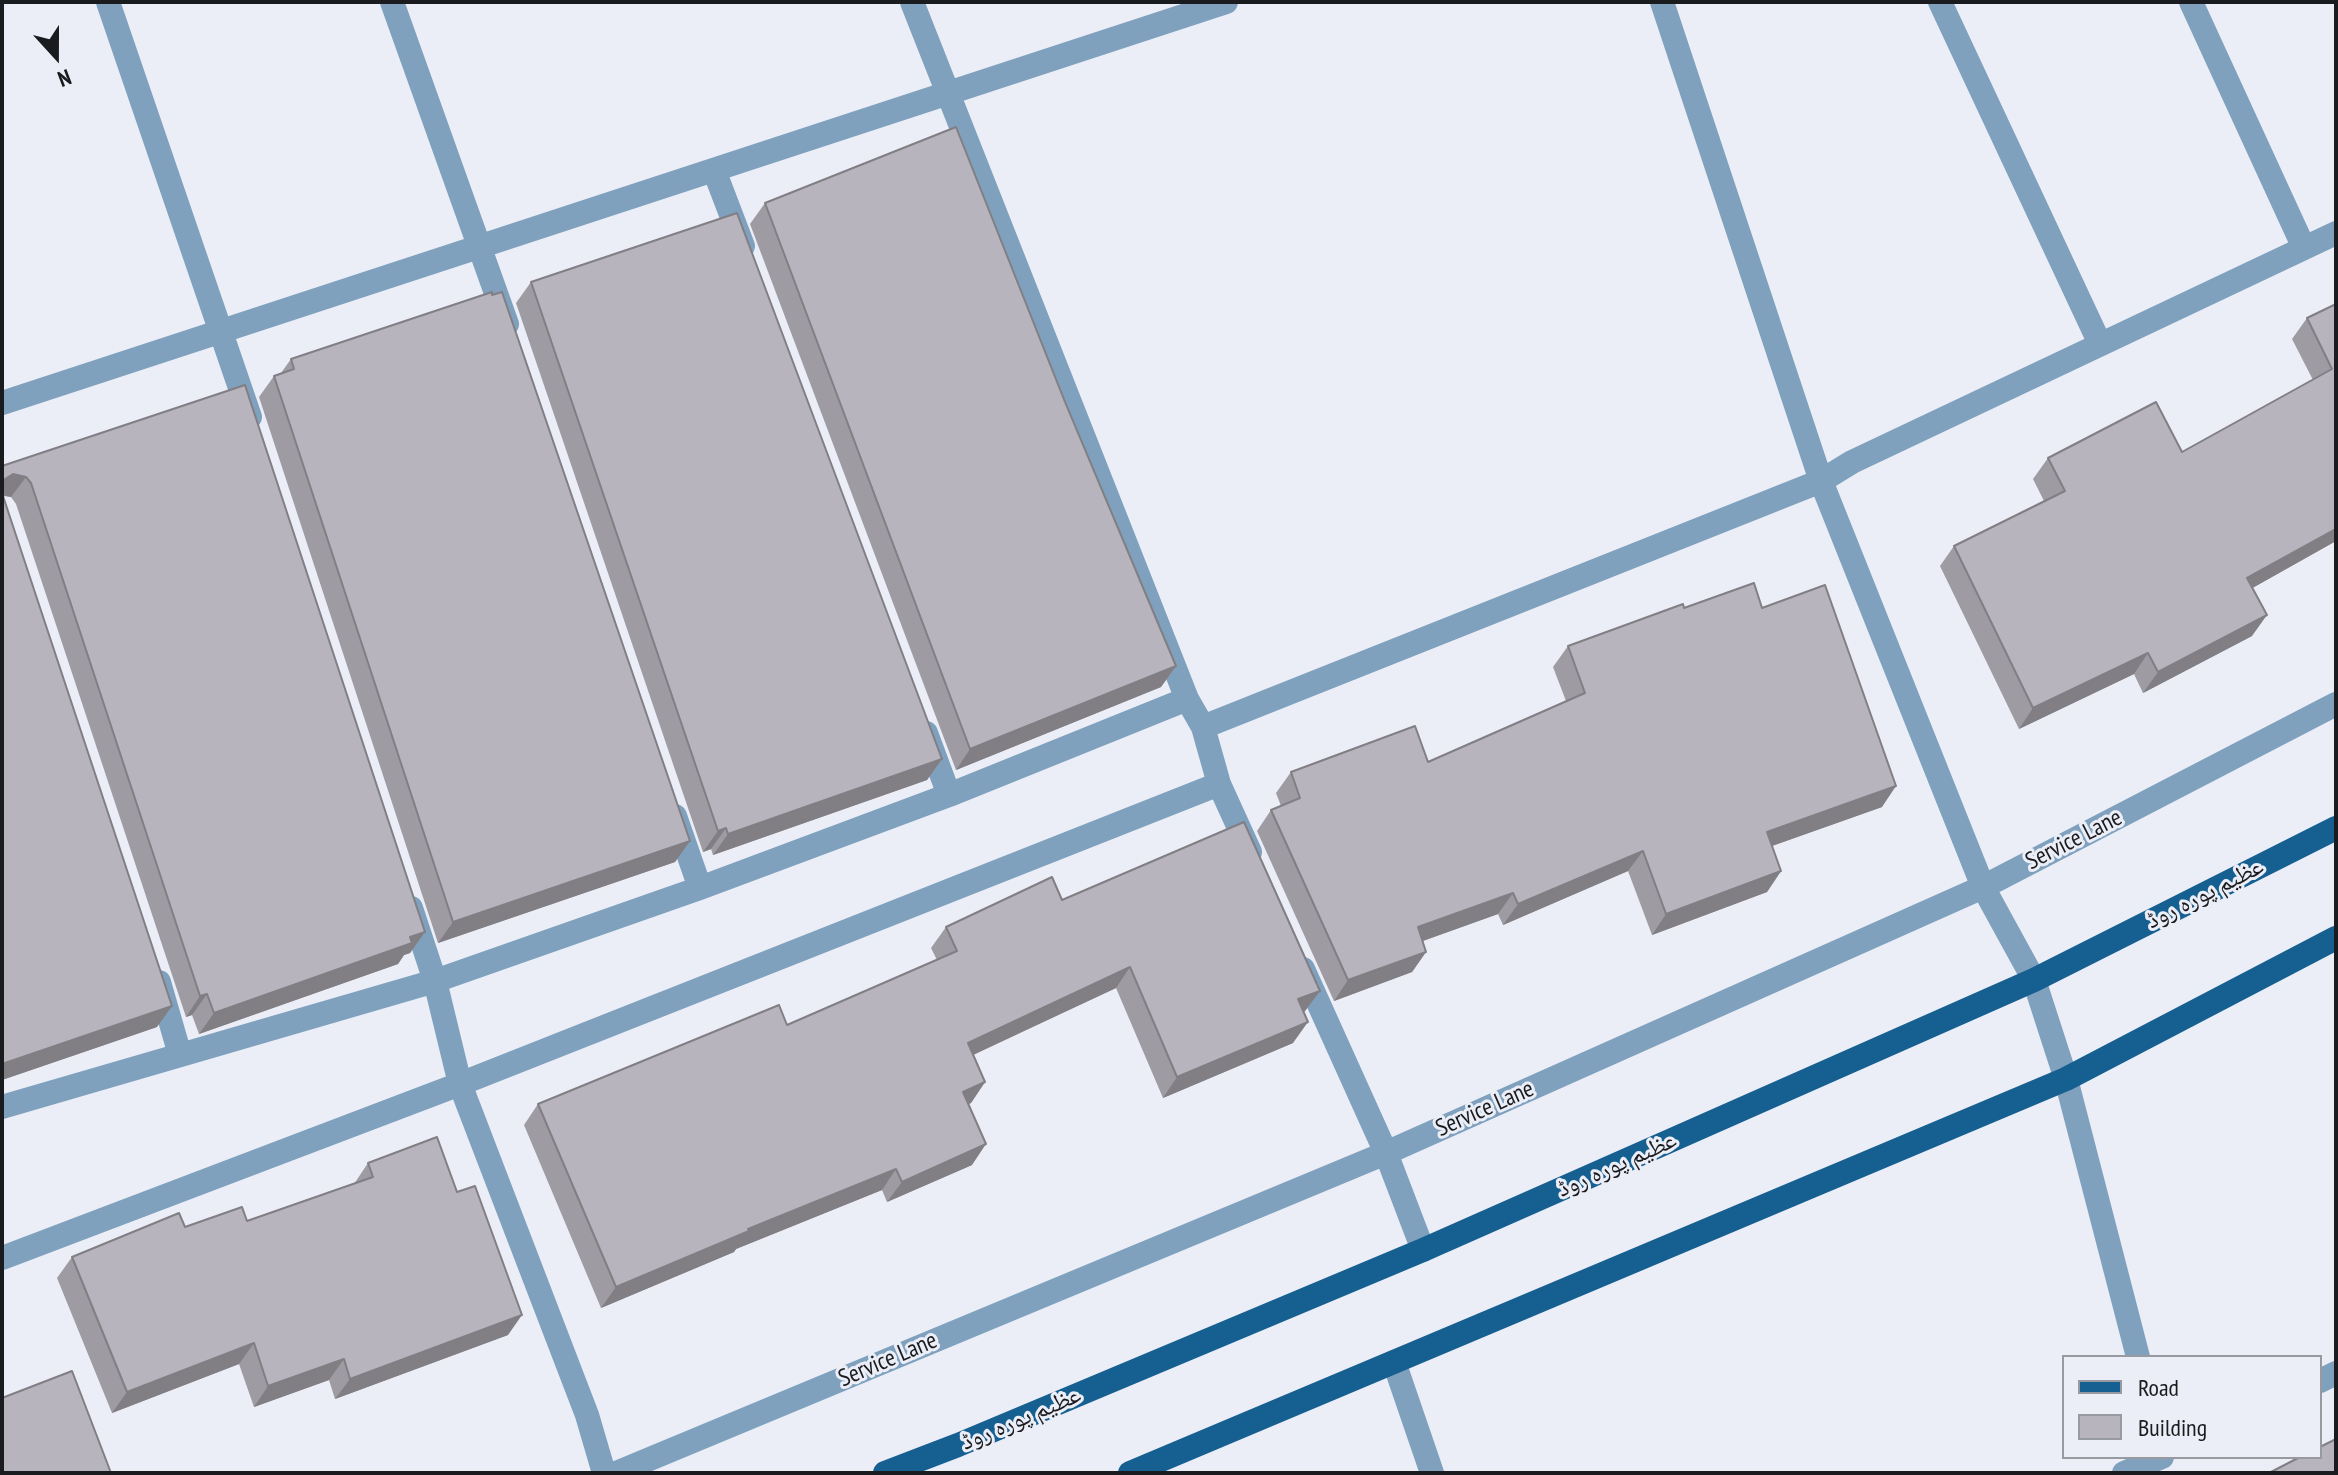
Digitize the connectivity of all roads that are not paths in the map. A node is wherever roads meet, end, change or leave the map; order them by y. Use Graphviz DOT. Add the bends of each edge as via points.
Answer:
graph roads {
  1 [pos="108,2"];
  2 [pos="392,2"];
  3 [pos="912,2"];
  4 [pos="1226,2"];
  5 [pos="1662,2"];
  6 [pos="1940,2"];
  7 [pos="2191,2"];
  8 [pos="1158,12"];
  9 [pos="949,92"];
  10 [pos="714,170"];
  11 [pos="2336,233"];
  12 [pos="481,247"];
  13 [pos="2304,248"];
  14 [pos="753,274"];
  15 [pos="222,332"];
  16 [pos="2100,344"];
  17 [pos="516,351"];
  18 [pos="2,403"];
  19 [pos="256,438"];
  20 [pos="1821,481"];
  21 [pos="1187,699"];
  22 [pos="2336,704"];
  23 [pos="916,705"];
  24 [pos="1203,727"];
  25 [pos="1219,784"];
  26 [pos="949,795"];
  27 [pos="669,799"];
  28 [pos="2336,828"];
  29 [pos="1258,869"];
  30 [pos="1983,887"];
  31 [pos="700,888"];
  32 [pos="405,890"];
  33 [pos="2336,938"];
  34 [pos="1296,954"];
  35 [pos="152,963"];
  36 [pos="2034,980"];
  37 [pos="435,981"];
  38 [pos="180,1055"];
  39 [pos="2066,1079"];
  40 [pos="460,1084"];
  41 [pos="2,1107"];
  42 [pos="1386,1153"];
  43 [pos="1423,1250"];
  44 [pos="2,1258"];
  45 [pos="2137,1355"];
  46 [pos="1394,1362"];
  47 [pos="2158,1459"];
  48 [pos="604,1473"];
  49 [pos="616,1473"];
  50 [pos="885,1473"];
  51 [pos="1130,1473"];
  52 [pos="1432,1473"];
  53 [pos="2124,1473"];
  1 -- 15 [label="street"];
  2 -- 12 [label="street"];
  3 -- 9 [label="street"];
  4 -- 8 [label="street"];
  5 -- 20 [label="street"];
  6 -- 16 [label="street"];
  7 -- 13 [label="street"];
  8 -- 9 [label="street"];
  9 -- 10 [label="street"];
  9 -- 21 [label="street"];
  10 -- 12 [label="street"];
  10 -- 14 [label="street"];
  11 -- 13 [label="street"];
  12 -- 15 [label="street"];
  12 -- 17 [label="street"];
  13 -- 16 [label="street"];
  15 -- 18 [label="street"];
  15 -- 19 [label="street"];
  16 -- 20 [label="street"];
  20 -- 24 [label="street"];
  20 -- 30 [label="street"];
  21 -- 24 [label="street"];
  21 -- 26 [label="street"];
  22 -- 30 [label="street, Service Lane"];
  23 -- 26 [label="street"];
  24 -- 25 [label="street"];
  25 -- 29 [label="street"];
  25 -- 40 [label="street"];
  26 -- 31 [label="street"];
  27 -- 31 [label="street"];
  28 -- 36 [label="main road, عظیم پورہ روڈ"];
  30 -- 36 [label="street"];
  30 -- 42 [label="street, Service Lane"];
  31 -- 37 [label="street"];
  32 -- 37 [label="street"];
  33 -- 39 [label="main road"];
  34 -- 42 [label="street"];
  35 -- 38 [label="street"];
  36 -- 39 [label="street"];
  36 -- 43 [label="main road, عظیم پورہ روڈ"];
  37 -- 38 [label="street"];
  37 -- 40 [label="street"];
  38 -- 41 [label="street"];
  39 -- 45 [label="street"];
  39 -- 46 [label="main road"];
  40 -- 44 [label="street"];
  40 -- 48 [label="street" via="587,1415"];
  42 -- 43 [label="street"];
  42 -- 49 [label="street, Service Lane"];
  43 -- 50 [label="main road, عظیم پورہ روڈ"];
  46 -- 51 [label="main road"];
  46 -- 52 [label="street"];
  47 -- 53 [label="street"];
}
